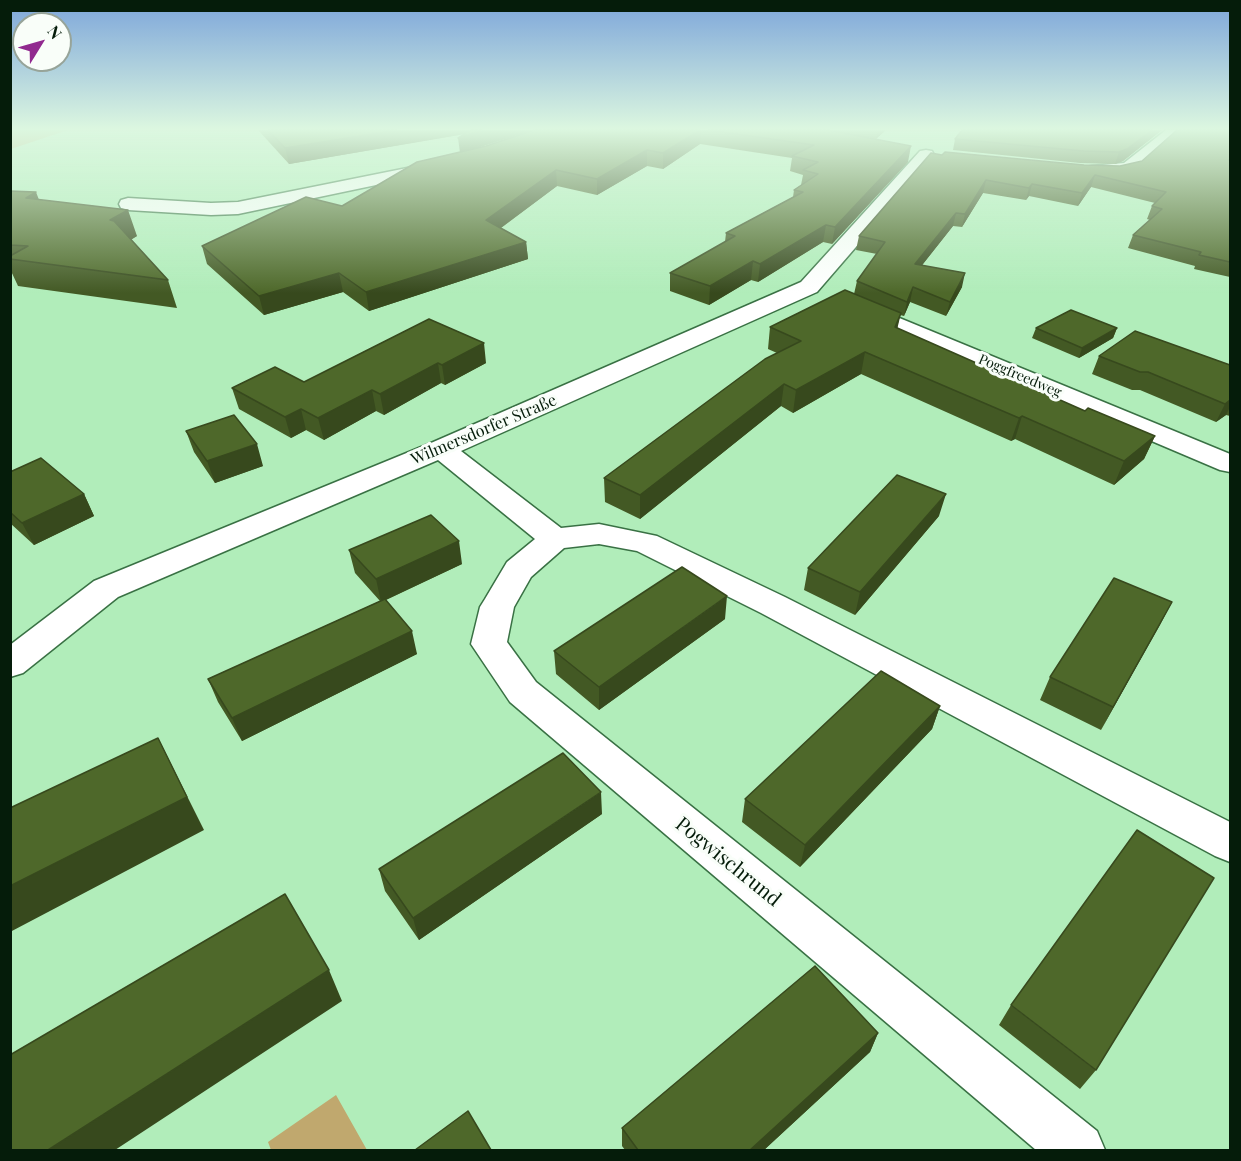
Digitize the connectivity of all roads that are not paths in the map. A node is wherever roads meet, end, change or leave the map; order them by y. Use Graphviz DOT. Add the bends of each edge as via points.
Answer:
graph roads {
  1 [pos="359,184"];
  2 [pos="903,184"];
  3 [pos="128,204"];
  4 [pos="827,295"];
  5 [pos="441,449"];
  6 [pos="1230,464"];
  7 [pos="555,539"];
  8 [pos="10,664"];
  9 [pos="1230,843"];
  10 [pos="1078,1150"];
  1 -- 3 [label="street" via="238,208"];
  2 -- 4 [label="street, Wilmersdorfer Straße"];
  4 -- 5 [label="street, Wilmersdorfer Straße"];
  4 -- 6 [label="street, Poggfreedweg"];
  5 -- 7 [label="street"];
  5 -- 8 [label="street, Wilmersdorfer Straße" via="106,589"];
  7 -- 9 [label="street" via="599,534 645,543 773,605"];
  7 -- 10 [label="street, Pogwischrund" via="519,570 497,607 489,644 523,692"];
}
